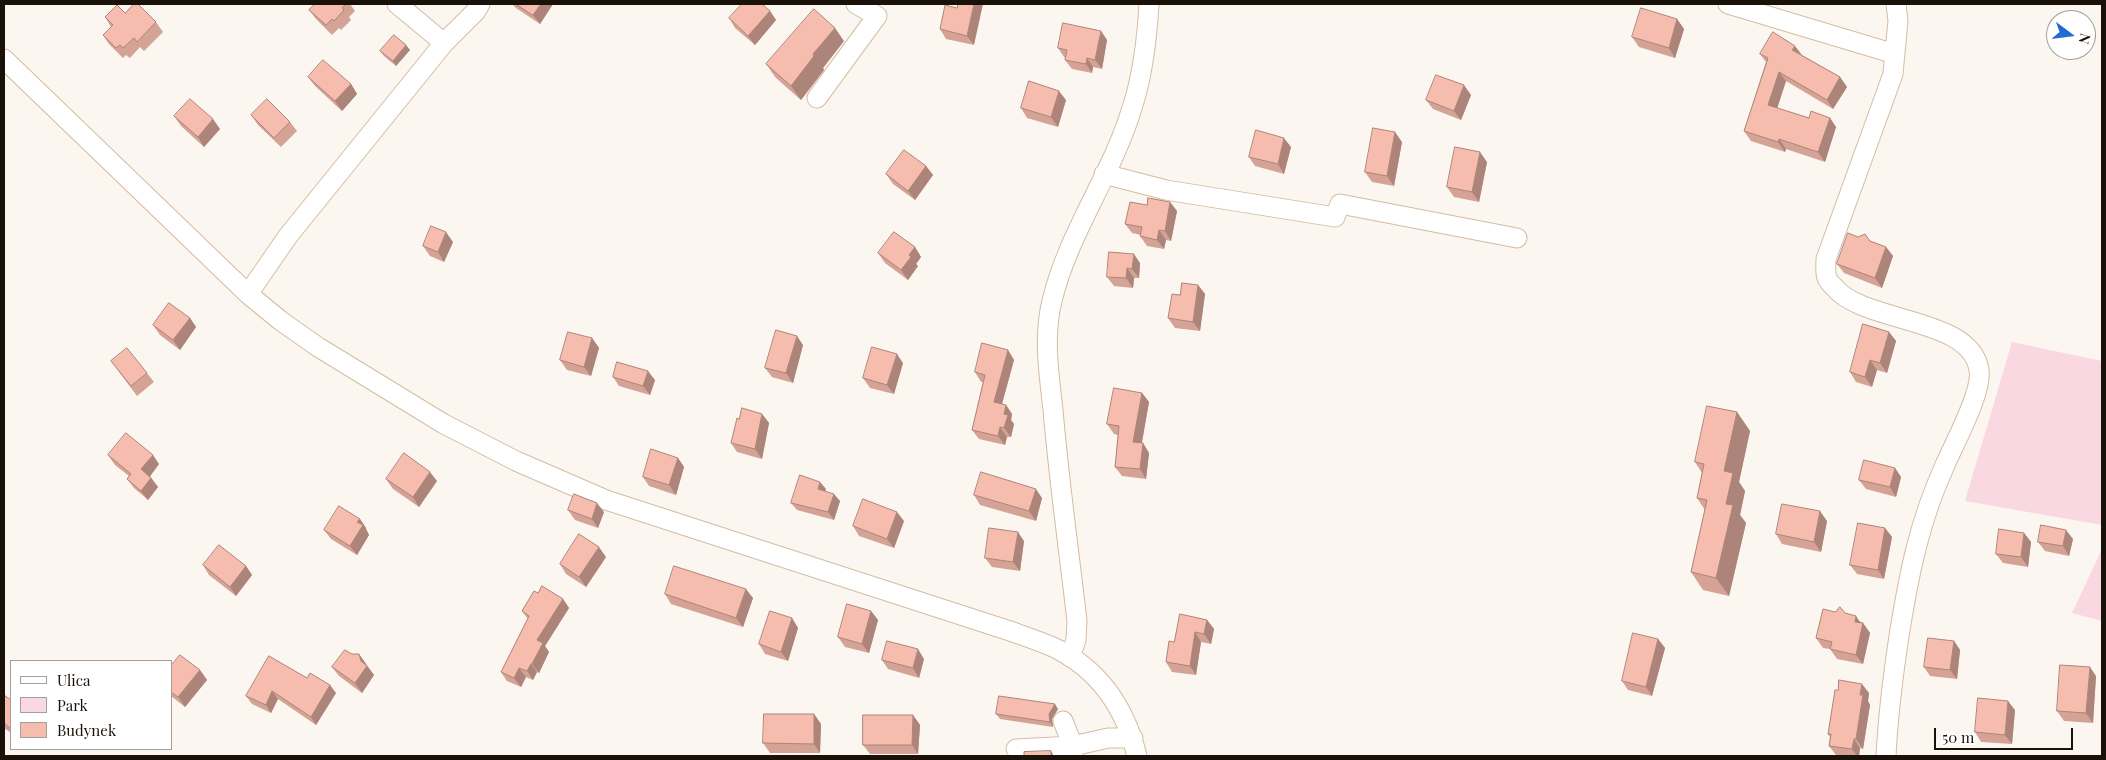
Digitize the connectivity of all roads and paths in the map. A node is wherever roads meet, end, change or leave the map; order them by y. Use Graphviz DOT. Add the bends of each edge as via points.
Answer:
graph roads {
  1 [pos="397,4"];
  2 [pos="480,4"];
  3 [pos="856,4"];
  4 [pos="1149,4"];
  5 [pos="1728,4"];
  6 [pos="1896,4"];
  7 [pos="444,43"];
  8 [pos="1895,54"];
  9 [pos="4,59"];
  10 [pos="817,98"];
  11 [pos="1104,174"];
  12 [pos="1516,238"];
  13 [pos="248,294"];
  14 [pos="1070,657"];
  15 [pos="1063,721"];
  16 [pos="1135,747"];
  17 [pos="1016,749"];
  18 [pos="1073,751"];
  19 [pos="1886,756"];
  1 -- 7 [label="street"];
  2 -- 7 [label="street"];
  3 -- 10 [label="street" via="877,16"];
  4 -- 11 [label="street" via="1142,67 1132,109"];
  5 -- 8 [label="street"];
  6 -- 8 [label="street"];
  7 -- 13 [label="street" via="288,236"];
  8 -- 19 [label="street" via="1892,74 1826,259 1827,279 1837,292 1857,303 1952,336 1975,357 1980,371 1975,395 1934,489 1908,576"];
  9 -- 13 [label="street"];
  11 -- 12 [label="street" via="1166,190 1335,217 1340,204"];
  11 -- 14 [label="street" via="1060,276 1052,300 1048,333 1055,438 1077,621 1076,640"];
  13 -- 14 [label="street" via="318,347 444,424 516,461 606,500 1010,631"];
  14 -- 16 [label="street" via="1090,670 1100,682 1124,716"];
  15 -- 18 [label="street"];
  16 -- 18 [label="street" via="1108,738"];
  17 -- 18 [label="street"];
}
